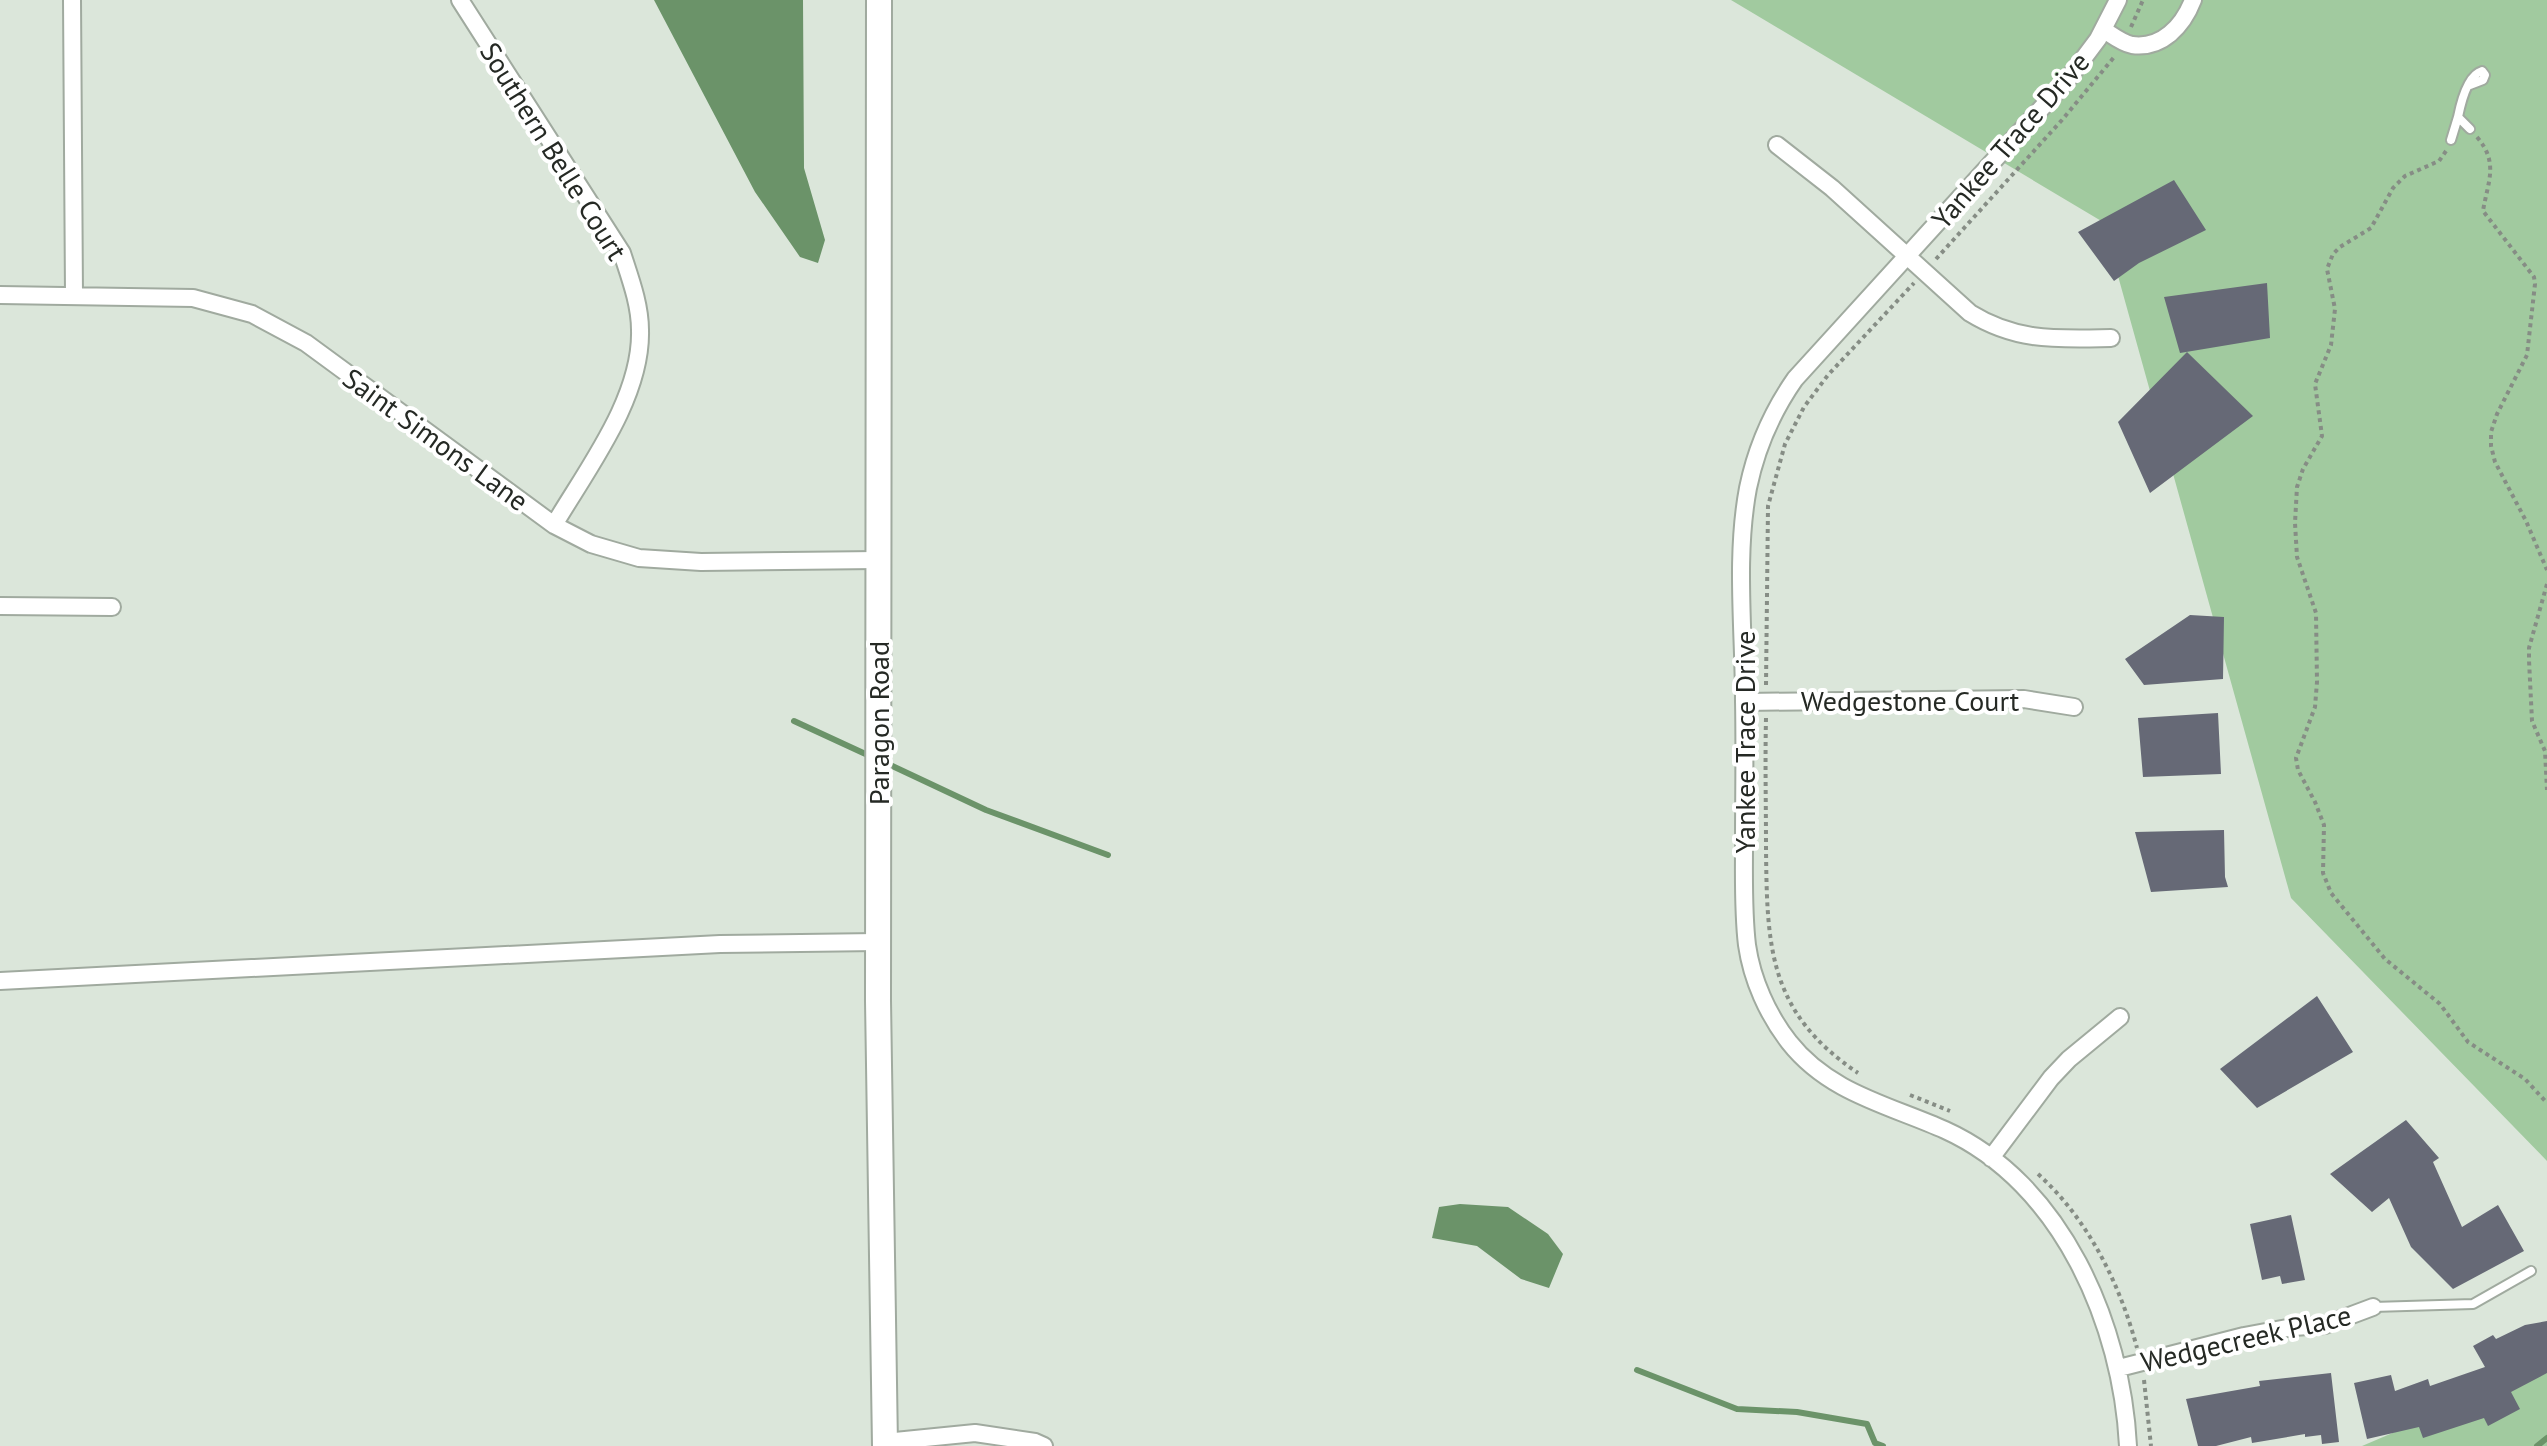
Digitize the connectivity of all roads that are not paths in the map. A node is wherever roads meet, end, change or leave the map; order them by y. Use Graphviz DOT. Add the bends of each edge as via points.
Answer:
graph roads {
  1 [pos="72,0"];
  2 [pos="460,0"];
  3 [pos="879,0"];
  4 [pos="2118,0"];
  5 [pos="2193,0"];
  6 [pos="2104,30"];
  7 [pos="2470,85"];
  8 [pos="2458,117"];
  9 [pos="2470,129"];
  10 [pos="2451,140"];
  11 [pos="1777,145"];
  12 [pos="1906,257"];
  13 [pos="0,295"];
  14 [pos="74,295"];
  15 [pos="2111,338"];
  16 [pos="554,525"];
  17 [pos="878,560"];
  18 [pos="0,606"];
  19 [pos="112,607"];
  20 [pos="1744,702"];
  21 [pos="2074,707"];
  22 [pos="878,942"];
  23 [pos="0,981"];
  24 [pos="2120,1017"];
  25 [pos="1991,1158"];
  26 [pos="2531,1271"];
  27 [pos="2373,1307"];
  28 [pos="2119,1368"];
  29 [pos="885,1444"];
  30 [pos="1044,1446"];
  31 [pos="2128,1446"];
  1 -- 14 [label="street"];
  2 -- 16 [label="street, Southern Belle Court" via="622,253 635,293 640,331 634,377 615,421"];
  3 -- 17 [label="street, Paragon Road"];
  4 -- 6 [label="street, Yankee Trace Drive"];
  5 -- 6 [label="street" via="2180,25 2148,45 2129,45"];
  6 -- 12 [label="street, Yankee Trace Drive" via="2068,79"];
  7 -- 8 [label="lane"];
  8 -- 9 [label="lane"];
  8 -- 10 [label="lane"];
  11 -- 12 [label="street"];
  12 -- 15 [label="street" via="1970,313 2010,333"];
  12 -- 20 [label="street, Yankee Trace Drive" via="1795,379 1768,424 1745,510"];
  13 -- 14 [label="street, Saint Simons Lane"];
  14 -- 16 [label="street, Saint Simons Lane" via="193,298 252,314 306,343"];
  16 -- 17 [label="street, Saint Simons Lane" via="591,544 639,558"];
  17 -- 22 [label="street, Paragon Road"];
  18 -- 19 [label="street"];
  20 -- 21 [label="street, Wedgestone Court" via="2024,699"];
  20 -- 25 [label="street, Yankee Trace Drive" via="1747,944 1759,989 1776,1024 1808,1062 1835,1083 1949,1132"];
  22 -- 23 [label="street" via="720,944"];
  22 -- 29 [label="street, Paragon Road"];
  24 -- 25 [label="street" via="2051,1078"];
  25 -- 28 [label="street, Yankee Trace Drive" via="2037,1202 2077,1261 2101,1311"];
  26 -- 27 [label="lane" via="2473,1304"];
  27 -- 28 [label="street, Wedgecreek Place" via="2325,1325 2244,1336"];
  28 -- 31 [label="street, Yankee Trace Drive"];
  29 -- 30 [label="street" via="975,1433"];
}
